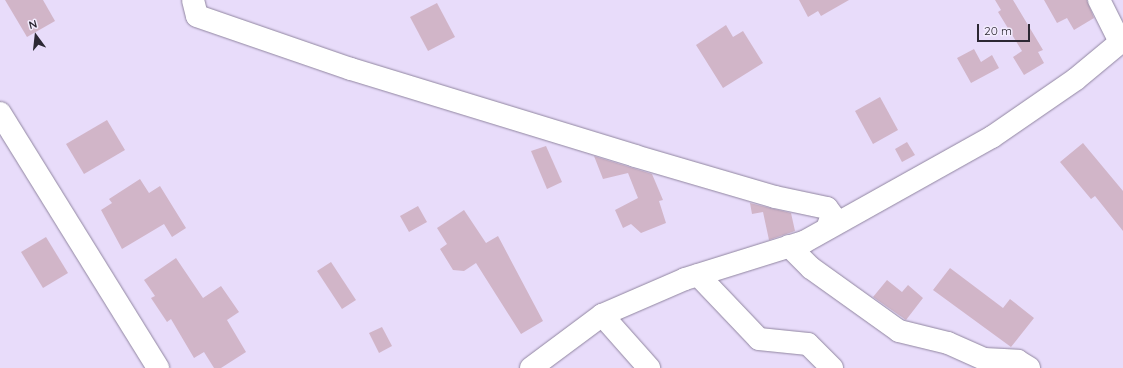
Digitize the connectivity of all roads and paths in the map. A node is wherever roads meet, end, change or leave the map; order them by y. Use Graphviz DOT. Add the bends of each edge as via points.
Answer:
graph roads {
  1 [pos="193,0"];
  2 [pos="1099,0"];
  3 [pos="1122,41"];
  4 [pos="0,113"];
  5 [pos="828,226"];
  6 [pos="790,246"];
  7 [pos="698,275"];
  8 [pos="602,316"];
  9 [pos="158,368"];
  10 [pos="531,368"];
  11 [pos="649,368"];
  12 [pos="832,368"];
  13 [pos="1029,368"];
  1 -- 5 [label="street" via="197,16 351,69 775,197 828,208 832,215"];
  2 -- 3 [label="street"];
  3 -- 5 [label="street" via="1076,78 992,138"];
  4 -- 9 [label="street"];
  5 -- 6 [label="street"];
  6 -- 7 [label="street"];
  6 -- 13 [label="street" via="811,268 899,331 948,343 984,359 1018,361"];
  7 -- 8 [label="street"];
  7 -- 12 [label="street" via="759,339 808,344"];
  8 -- 10 [label="street"];
  8 -- 11 [label="street"];
}
